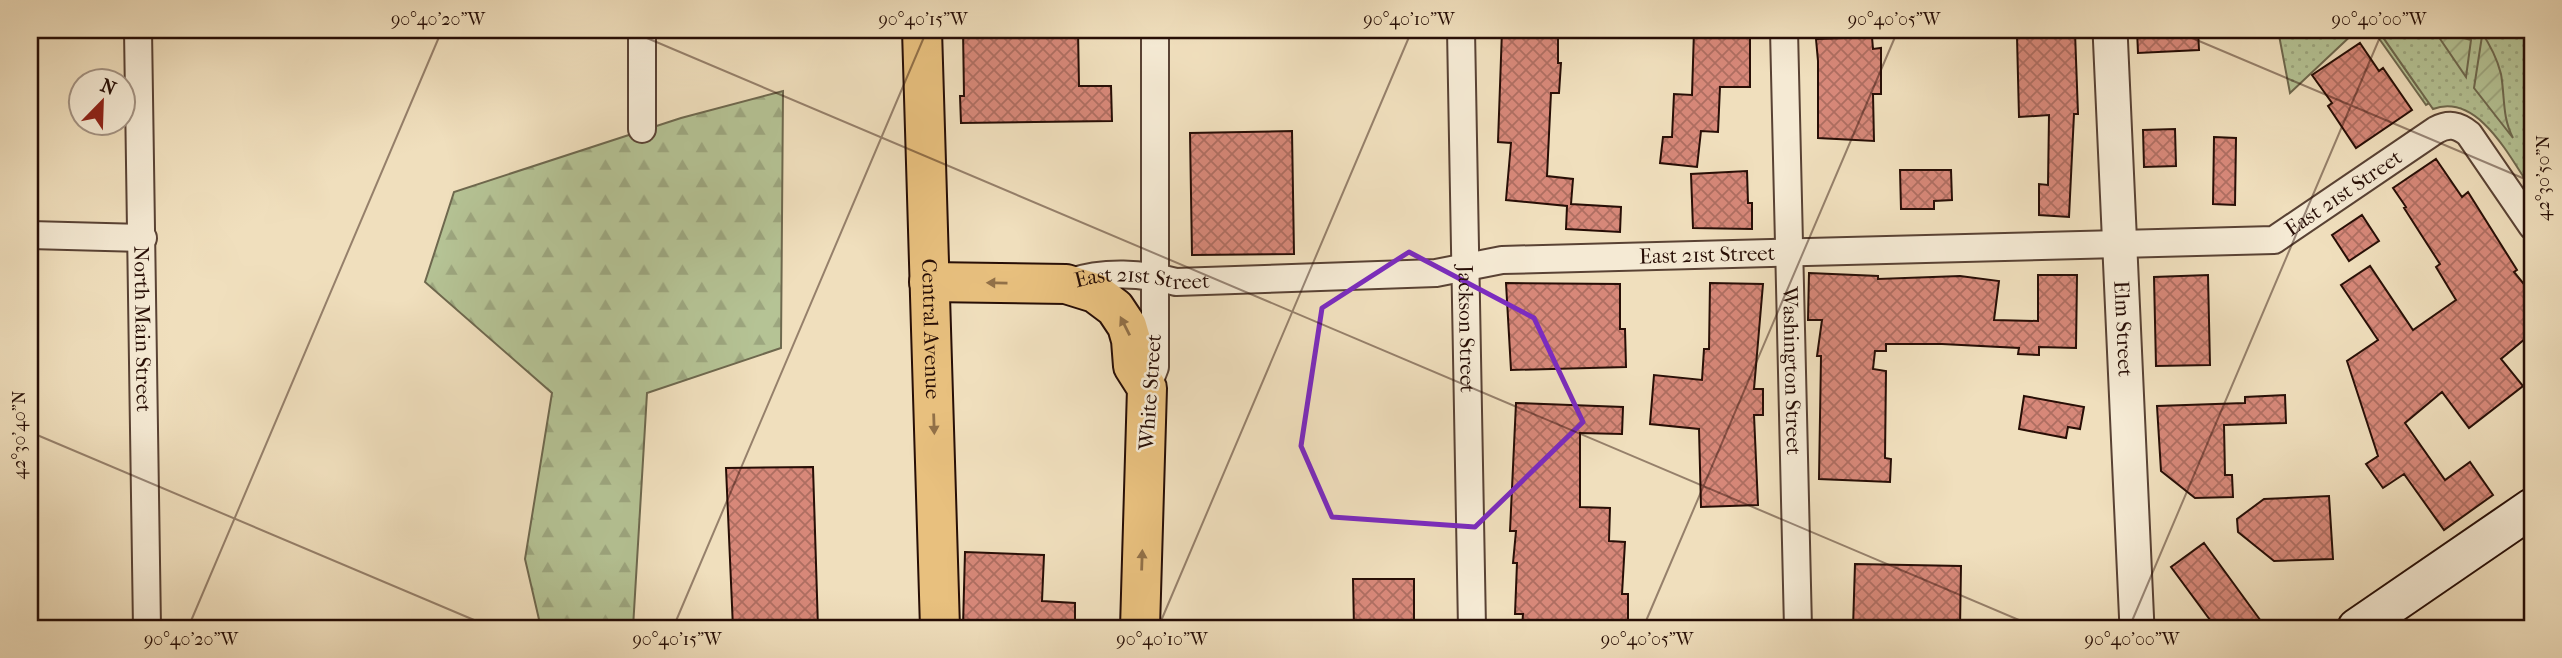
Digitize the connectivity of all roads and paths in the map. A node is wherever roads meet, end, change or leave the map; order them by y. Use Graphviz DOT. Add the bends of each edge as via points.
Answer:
graph roads {
  1 [pos="138,30"];
  2 [pos="642,30"];
  3 [pos="922,30"];
  4 [pos="1154,30"];
  5 [pos="1461,30"];
  6 [pos="1784,30"];
  7 [pos="2110,30"];
  8 [pos="642,129"];
  9 [pos="2532,226"];
  10 [pos="30,235"];
  11 [pos="142,238"];
  12 [pos="2120,243"];
  13 [pos="1789,252"];
  14 [pos="1466,267"];
  15 [pos="1155,276"];
  16 [pos="929,282"];
  17 [pos="1066,284"];
  18 [pos="1147,388"];
  19 [pos="2532,508"];
  20 [pos="147,628"];
  21 [pos="940,628"];
  22 [pos="1140,628"];
  23 [pos="1472,628"];
  24 [pos="1798,628"];
  25 [pos="2137,628"];
  26 [pos="2357,628"];
  1 -- 11 [label="street, North Main Street"];
  2 -- 8 [label="street"];
  3 -- 16 [label="main road, Central Avenue"];
  4 -- 15 [label="street, White Street"];
  5 -- 14 [label="street, Jackson Street"];
  6 -- 13 [label="street, Washington Street"];
  7 -- 12 [label="street, Elm Street"];
  9 -- 12 [label="street, East 21st Street" via="2471,137 2452,125 2436,130 2274,240"];
  10 -- 11 [label="street"];
  11 -- 20 [label="street, North Main Street"];
  12 -- 13 [label="street, East 21st Street"];
  12 -- 25 [label="street, Elm Street"];
  13 -- 14 [label="street, East 21st Street" via="1502,260"];
  13 -- 24 [label="street, Washington Street"];
  14 -- 15 [label="street, East 21st Street" via="1436,273 1302,279 1176,282"];
  14 -- 23 [label="street, Jackson Street"];
  15 -- 17 [label="street, East 21st Street" via="1084,277"];
  15 -- 18 [label="street, White Street" via="1155,367"];
  17 -- 16 [label="main road, East 21st Street, one-way"];
  16 -- 21 [label="main road, Central Avenue, one-way"];
  18 -- 17 [label="main road, one-way" via="1133,366 1128,326 1115,308 1096,293"];
  22 -- 18 [label="main road, White Street, one-way"];
  19 -- 26 [label="main road"];
}
